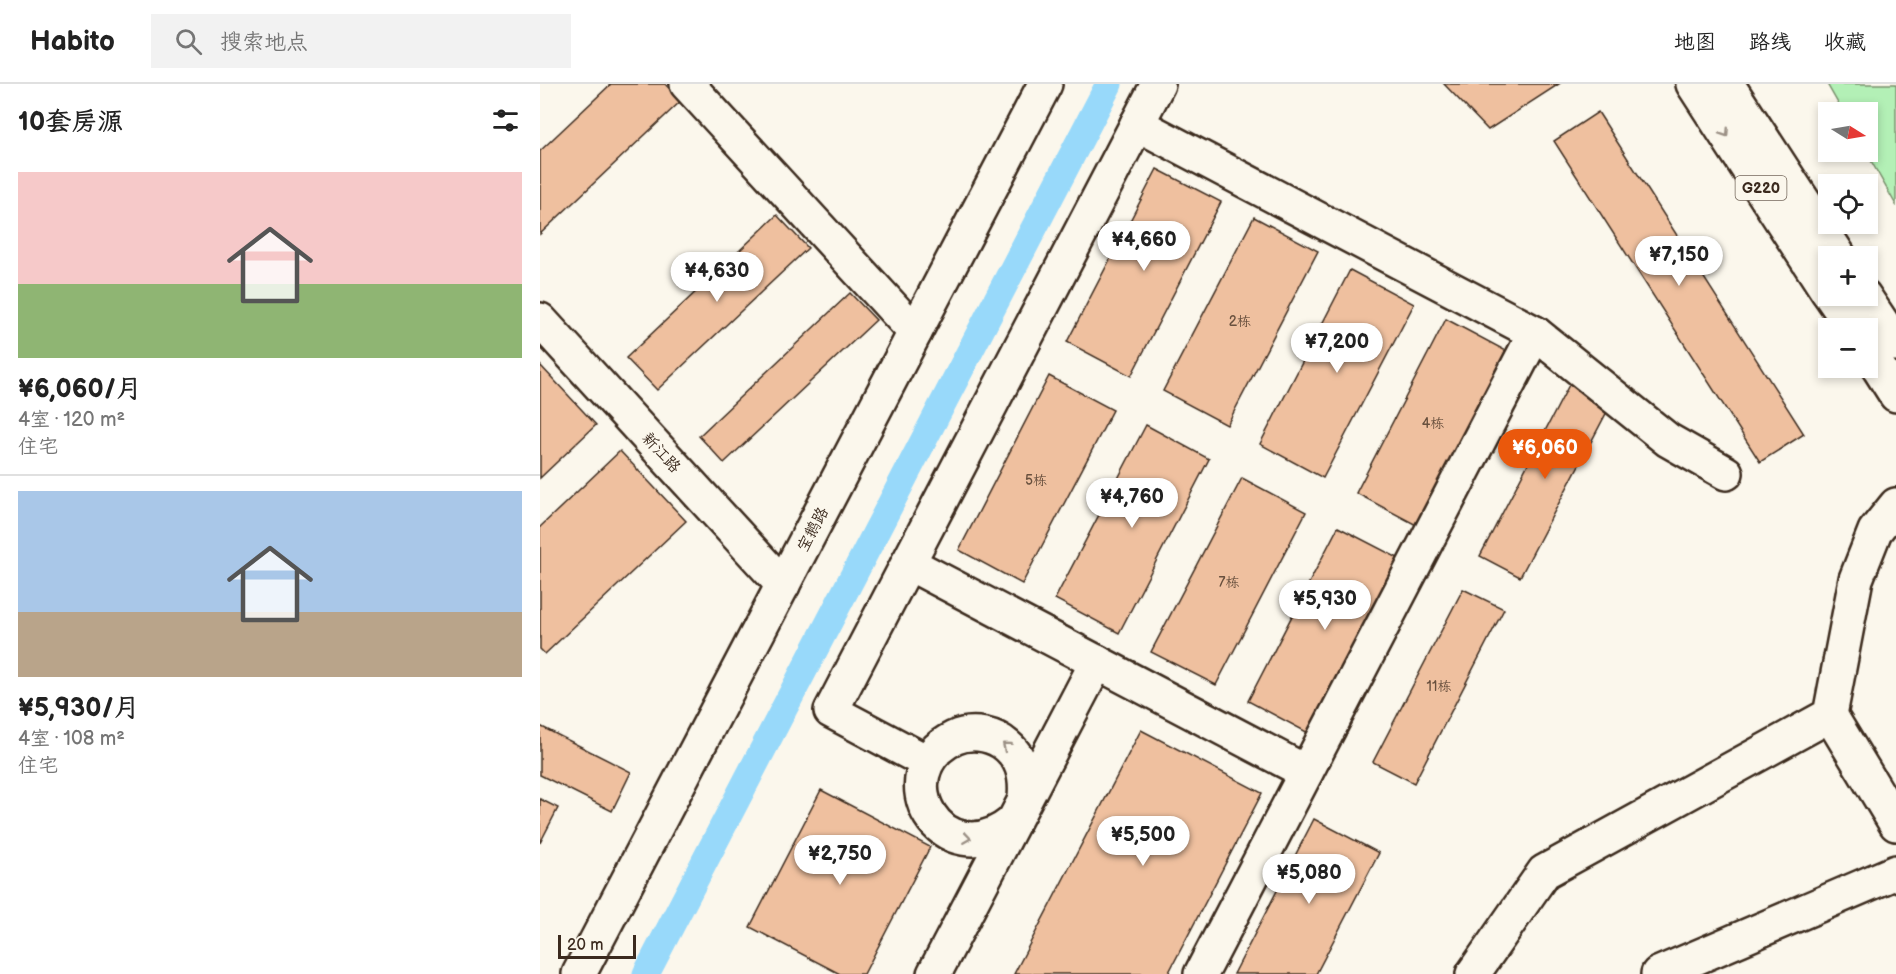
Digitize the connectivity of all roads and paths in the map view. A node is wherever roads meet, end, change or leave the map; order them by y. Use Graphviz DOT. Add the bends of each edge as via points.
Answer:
graph roads {
  1 [pos="687,84"];
  2 [pos="1045,84"];
  3 [pos="1158,84"];
  4 [pos="1693,84"];
  5 [pos="1726,84"];
  6 [pos="1137,124"];
  7 [pos="1832,246"];
  8 [pos="1818,276"];
  9 [pos="1871,306"];
  10 [pos="540,320"];
  11 [pos="915,332"];
  12 [pos="1535,333"];
  13 [pos="1896,344"];
  14 [pos="1878,367"];
  15 [pos="1896,395"];
  16 [pos="1726,472"];
  17 [pos="1896,505"];
  18 [pos="908,563"];
  19 [pos="783,585"];
  20 [pos="1097,662"];
  21 [pos="1830,715"];
  22 [pos="927,762"];
  23 [pos="1306,772"];
  24 [pos="1019,810"];
  25 [pos="1896,824"];
  26 [pos="1896,872"];
  27 [pos="1482,972"];
  28 [pos="579,974"];
  29 [pos="934,974"];
  30 [pos="1201,974"];
  31 [pos="1658,974"];
  1 -- 11 [label="main road"];
  2 -- 11 [label="main road, 宝鹅路"];
  3 -- 6 [label="main road"];
  4 -- 8 [label="main road, G220, one-way"];
  5 -- 7 [label="main road, G220"];
  6 -- 12 [label="main road"];
  6 -- 18 [label="main road"];
  9 -- 13 [label="main road"];
  10 -- 19 [label="main road, 新江路"];
  11 -- 19 [label="main road, 宝鹅路"];
  12 -- 16 [label="main road" via="1668,440"];
  12 -- 23 [label="main road"];
  14 -- 15 [label="main road"];
  17 -- 21 [label="main road" via="1875,531 1856,579"];
  18 -- 20 [label="main road"];
  18 -- 22 [label="main road" via="831,711"];
  19 -- 28 [label="main road, 宝鹅路"];
  20 -- 23 [label="main road"];
  20 -- 24 [label="main road"];
  21 -- 25 [label="main road"];
  21 -- 27 [label="main road" via="1544,872"];
  24 -- 22 [label="main road, one-way" via="1026,784 1024,771 1010,747 998,740 985,735 958,736 935,751"];
  22 -- 24 [label="main road, one-way" via="922,775 923,803 938,826 949,834 962,839 989,837 1002,831"];
  23 -- 30 [label="main road"];
  24 -- 29 [label="main road"];
  26 -- 31 [label="main road"];
}
